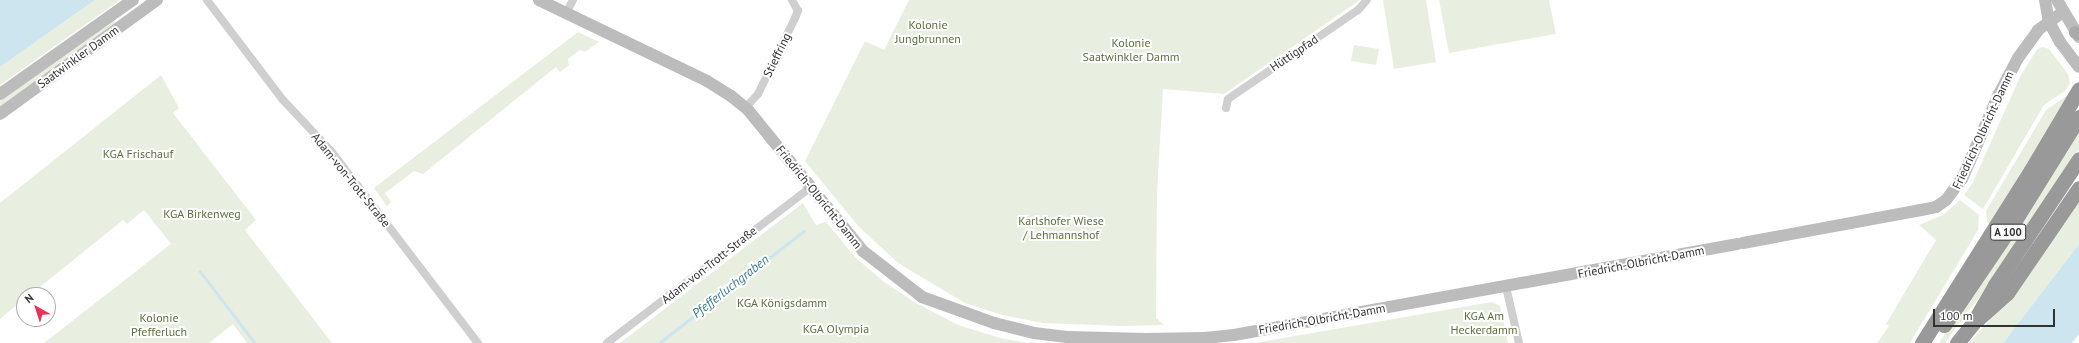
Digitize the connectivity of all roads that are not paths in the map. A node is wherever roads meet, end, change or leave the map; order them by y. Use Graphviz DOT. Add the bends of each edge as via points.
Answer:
graph roads {
  1 [pos="133,0"];
  2 [pos="157,0"];
  3 [pos="208,0"];
  4 [pos="539,0"];
  5 [pos="573,0"];
  6 [pos="792,0"];
  7 [pos="1367,0"];
  8 [pos="2045,0"];
  9 [pos="2057,0"];
  10 [pos="2063,12"];
  11 [pos="566,13"];
  12 [pos="2049,22"];
  13 [pos="2078,34"];
  14 [pos="2079,67"];
  15 [pos="2079,89"];
  16 [pos="0,94"];
  17 [pos="746,108"];
  18 [pos="1226,108"];
  19 [pos="0,114"];
  20 [pos="2079,117"];
  21 [pos="2079,159"];
  22 [pos="811,187"];
  23 [pos="2079,188"];
  24 [pos="1506,287"];
  25 [pos="1973,323"];
  26 [pos="1145,341"];
  27 [pos="478,343"];
  28 [pos="607,343"];
  29 [pos="1519,343"];
  30 [pos="1922,343"];
  31 [pos="1931,343"];
  32 [pos="1957,343"];
  1 -- 16 [label="street, Saatwinkler Damm"];
  2 -- 19 [label="street, Saatwinkler Damm"];
  3 -- 27 [label="street, Adam-von-Trott-Straße" via="283,100 331,152"];
  4 -- 11 [label="street, Friedrich-Olbricht-Damm"];
  5 -- 11 [label="street"];
  6 -- 17 [label="street, Stieffring" via="798,11 758,94"];
  7 -- 18 [label="street, Hüttigpfad" via="1358,10 1228,99"];
  8 -- 12 [label="street"];
  9 -- 10 [label="street"];
  10 -- 12 [label="street, Friedrich-Olbricht-Damm"];
  10 -- 13 [label="street"];
  11 -- 17 [label="street, Friedrich-Olbricht-Damm" via="707,82"];
  12 -- 14 [label="street"];
  12 -- 24 [label="street, Friedrich-Olbricht-Damm" via="2038,30 2013,66 1962,179 1946,200 1936,207"];
  15 -- 30 [label="highway"];
  17 -- 22 [label="street, Friedrich-Olbricht-Damm"];
  20 -- 31 [label="highway, A 100" via="2012,225"];
  21 -- 25 [label="highway, A 100" via="1995,285"];
  22 -- 26 [label="street, Friedrich-Olbricht-Damm" via="863,251 922,296 994,323 1034,333"];
  22 -- 28 [label="street, Adam-von-Trott-Straße"];
  23 -- 25 [label="highway" via="2007,293 1994,308"];
  24 -- 26 [label="street, Friedrich-Olbricht-Damm" via="1234,335"];
  24 -- 29 [label="street"];
  25 -- 32 [label="highway, A 100"];
}
